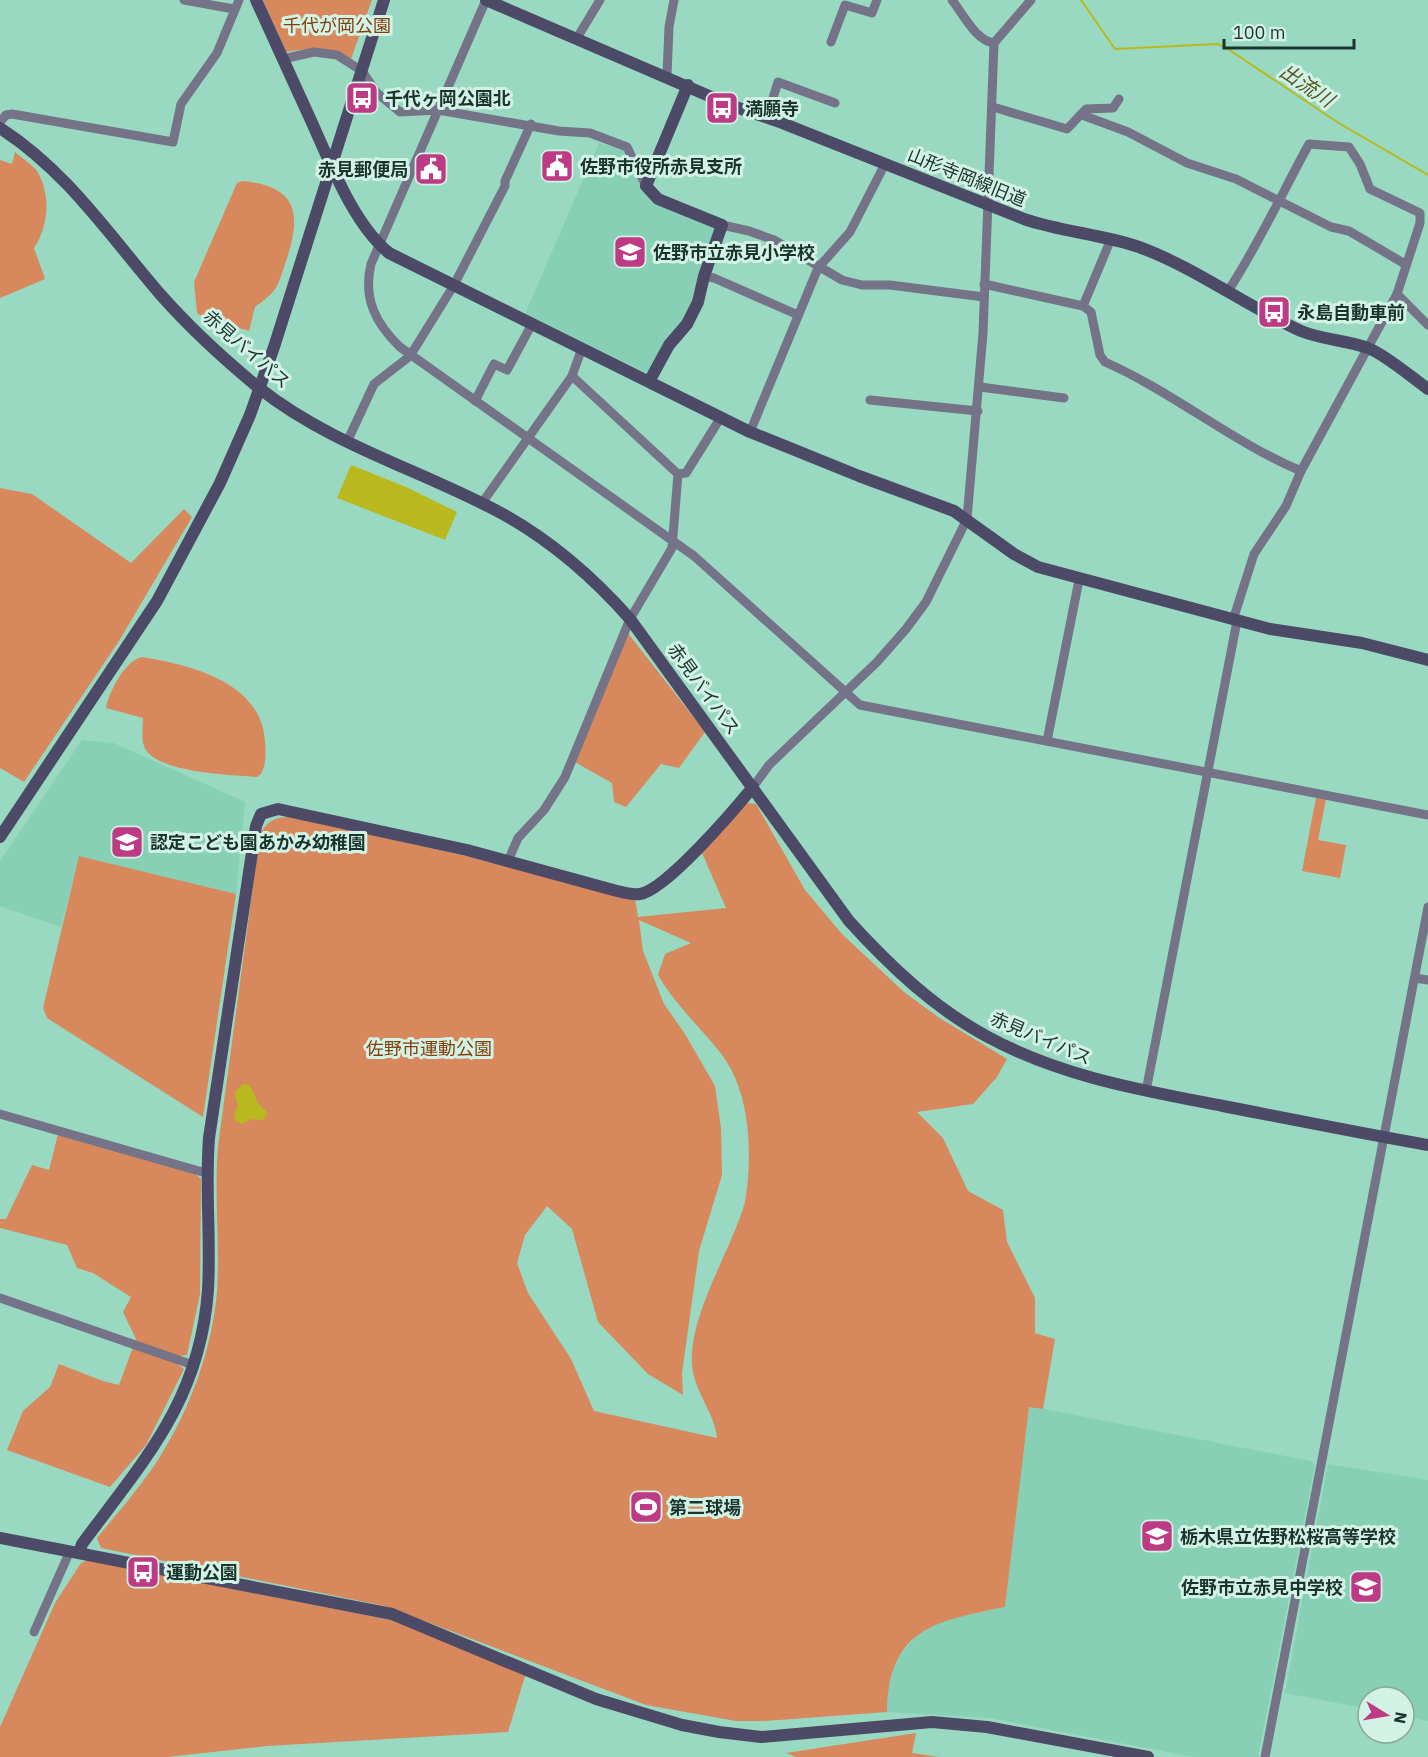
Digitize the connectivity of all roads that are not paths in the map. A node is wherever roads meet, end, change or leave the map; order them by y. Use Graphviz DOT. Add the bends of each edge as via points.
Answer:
graph roads {
  1 [pos="184,0"];
  2 [pos="239,0"];
  3 [pos="256,0"];
  4 [pos="384,0"];
  5 [pos="486,0"];
  6 [pos="600,0"];
  7 [pos="674,0"];
  8 [pos="877,0"];
  9 [pos="952,0"];
  10 [pos="1031,0"];
  11 [pos="234,9"];
  12 [pos="577,38"];
  13 [pos="831,42"];
  14 [pos="994,44"];
  15 [pos="283,59"];
  16 [pos="362,71"];
  17 [pos="667,75"];
  18 [pos="688,86"];
  19 [pos="1119,99"];
  20 [pos="835,103"];
  21 [pos="993,107"];
  22 [pos="438,110"];
  23 [pos="1082,115"];
  24 [pos="767,117"];
  25 [pos="0,122"];
  26 [pos="531,124"];
  27 [pos="0,128"];
  28 [pos="885,164"];
  29 [pos="332,166"];
  30 [pos="646,186"];
  31 [pos="1278,199"];
  32 [pos="988,204"];
  33 [pos="722,225"];
  34 [pos="1111,239"];
  35 [pos="379,245"];
  36 [pos="1405,264"];
  37 [pos="818,268"];
  38 [pos="704,276"];
  39 [pos="984,284"];
  40 [pos="454,285"];
  41 [pos="1228,291"];
  42 [pos="1396,294"];
  43 [pos="984,297"];
  44 [pos="1083,306"];
  45 [pos="798,315"];
  46 [pos="532,324"];
  47 [pos="1428,325"];
  48 [pos="582,348"];
  49 [pos="1369,348"];
  50 [pos="410,356"];
  51 [pos="572,376"];
  52 [pos="650,381"];
  53 [pos="980,387"];
  54 [pos="260,388"];
  55 [pos="1428,389"];
  56 [pos="1064,398"];
  57 [pos="870,400"];
  58 [pos="475,401"];
  59 [pos="978,411"];
  60 [pos="721,417"];
  61 [pos="750,432"];
  62 [pos="528,438"];
  63 [pos="347,442"];
  64 [pos="1301,471"];
  65 [pos="678,474"];
  66 [pos="482,503"];
  67 [pos="967,519"];
  68 [pos="672,541"];
  69 [pos="1079,580"];
  70 [pos="630,619"];
  71 [pos="1235,620"];
  72 [pos="1428,660"];
  73 [pos="845,693"];
  74 [pos="1047,741"];
  75 [pos="1208,773"];
  76 [pos="753,787"];
  77 [pos="1428,815"];
  78 [pos="0,837"];
  79 [pos="508,861"];
  80 [pos="1428,907"];
  81 [pos="1415,978"];
  82 [pos="1428,980"];
  83 [pos="1146,1091"];
  84 [pos="0,1114"];
  85 [pos="1383,1137"];
  86 [pos="1428,1145"];
  87 [pos="206,1173"];
  88 [pos="0,1298"];
  89 [pos="193,1365"];
  90 [pos="0,1538"];
  91 [pos="75,1552"];
  92 [pos="34,1632"];
  93 [pos="1148,1757"];
  94 [pos="1265,1757"];
  1 -- 11 [label="street"];
  2 -- 11 [label="street"];
  3 -- 15 [label="street"];
  4 -- 16 [label="street"];
  5 -- 12 [label="street, 山形寺岡線旧道"];
  5 -- 22 [label="street"];
  6 -- 12 [label="street"];
  7 -- 17 [label="street"];
  8 -- 13 [label="street" via="872,13 845,5"];
  9 -- 14 [label="street" via="976,33"];
  10 -- 14 [label="street"];
  11 -- 25 [label="street" via="217,53 181,104 173,142 12,114"];
  12 -- 17 [label="street, 山形寺岡線旧道"];
  14 -- 21 [label="street"];
  15 -- 16 [label="street" via="326,52"];
  15 -- 29 [label="street"];
  16 -- 22 [label="street" via="377,93 400,112"];
  16 -- 29 [label="street"];
  17 -- 18 [label="street, 山形寺岡線旧道"];
  18 -- 24 [label="street, 山形寺岡線旧道"];
  18 -- 30 [label="street"];
  19 -- 23 [label="street" via="1113,108 1089,107"];
  20 -- 24 [label="street" via="778,82"];
  21 -- 23 [label="street" via="1067,129"];
  21 -- 32 [label="street"];
  22 -- 26 [label="street"];
  22 -- 35 [label="street"];
  23 -- 31 [label="street"];
  24 -- 28 [label="street, 山形寺岡線旧道"];
  26 -- 30 [label="street" via="590,133 627,147"];
  26 -- 40 [label="street" via="505,186"];
  27 -- 54 [label="street, 赤見バイパス" via="59,174 162,296"];
  28 -- 32 [label="street, 山形寺岡線旧道"];
  28 -- 37 [label="street" via="850,232"];
  29 -- 35 [label="street"];
  29 -- 54 [label="street"];
  30 -- 33 [label="street" via="658,199"];
  31 -- 36 [label="street" via="1331,227 1367,240"];
  31 -- 36 [label="street" via="1309,144 1349,147 1370,189 1420,213"];
  31 -- 41 [label="street" via="1251,258"];
  32 -- 34 [label="street, 山形寺岡線旧道" via="1052,229"];
  32 -- 39 [label="street"];
  33 -- 37 [label="street" via="774,240"];
  33 -- 38 [label="street"];
  34 -- 41 [label="street, 山形寺岡線旧道" via="1140,248"];
  34 -- 44 [label="street"];
  35 -- 40 [label="street"];
  35 -- 50 [label="street" via="368,277 371,303 379,325"];
  36 -- 42 [label="street"];
  37 -- 43 [label="street" via="862,285"];
  37 -- 45 [label="street"];
  38 -- 45 [label="street"];
  38 -- 52 [label="street" via="698,302 687,324 669,345"];
  39 -- 43 [label="street"];
  39 -- 44 [label="street"];
  40 -- 46 [label="street"];
  40 -- 50 [label="street"];
  41 -- 49 [label="street, 山形寺岡線旧道" via="1302,331"];
  42 -- 47 [label="street"];
  42 -- 49 [label="street"];
  43 -- 53 [label="street"];
  44 -- 64 [label="street" via="1091,312 1104,362"];
  45 -- 61 [label="street"];
  46 -- 48 [label="street"];
  46 -- 58 [label="street" via="507,370 494,364"];
  48 -- 51 [label="street"];
  48 -- 52 [label="street"];
  49 -- 55 [label="street, 山形寺岡線旧道"];
  49 -- 64 [label="street"];
  50 -- 58 [label="street"];
  50 -- 63 [label="street" via="374,384"];
  51 -- 62 [label="street"];
  51 -- 65 [label="street"];
  52 -- 60 [label="street"];
  53 -- 56 [label="street"];
  53 -- 59 [label="street"];
  54 -- 63 [label="street, 赤見バイパス"];
  54 -- 78 [label="street" via="220,483 173,573"];
  57 -- 59 [label="street"];
  58 -- 62 [label="street"];
  59 -- 67 [label="street"];
  60 -- 61 [label="street"];
  60 -- 65 [label="street" via="686,473"];
  61 -- 67 [label="street" via="937,502"];
  62 -- 66 [label="street"];
  62 -- 68 [label="street"];
  63 -- 66 [label="street, 赤見バイパス"];
  64 -- 71 [label="street" via="1286,506 1254,554"];
  65 -- 68 [label="street"];
  66 -- 70 [label="street, 赤見バイパス" via="566,555"];
  67 -- 69 [label="street" via="1014,554 1038,567"];
  67 -- 73 [label="street" via="926,602 877,662"];
  68 -- 70 [label="street" via="668,555"];
  68 -- 73 [label="street" via="725,581"];
  69 -- 71 [label="street"];
  69 -- 74 [label="street"];
  70 -- 76 [label="street, 赤見バイパス"];
  70 -- 79 [label="street" via="565,777 544,810 518,838"];
  71 -- 72 [label="street"];
  71 -- 75 [label="street"];
  73 -- 74 [label="street" via="860,705"];
  73 -- 76 [label="street" via="770,765"];
  74 -- 75 [label="street"];
  75 -- 77 [label="street"];
  75 -- 83 [label="street"];
  76 -- 79 [label="street" via="693,854 657,886 640,894"];
  76 -- 83 [label="street, 赤見バイパス" via="849,921 888,963 938,1005 987,1037 1038,1060 1088,1079"];
  79 -- 87 [label="street" via="278,809 261,814 256,826"];
  80 -- 81 [label="street"];
  81 -- 82 [label="street"];
  81 -- 85 [label="street"];
  83 -- 85 [label="street, 赤見バイパス"];
  84 -- 87 [label="street"];
  85 -- 86 [label="street, 赤見バイパス"];
  85 -- 94 [label="street"];
  87 -- 89 [label="street" via="208,1294"];
  88 -- 89 [label="street"];
  89 -- 91 [label="street" via="159,1440"];
  90 -- 91 [label="street"];
  91 -- 92 [label="street"];
  91 -- 93 [label="street" via="392,1614 596,1699 682,1725 761,1737 932,1722 987,1727"];
}
